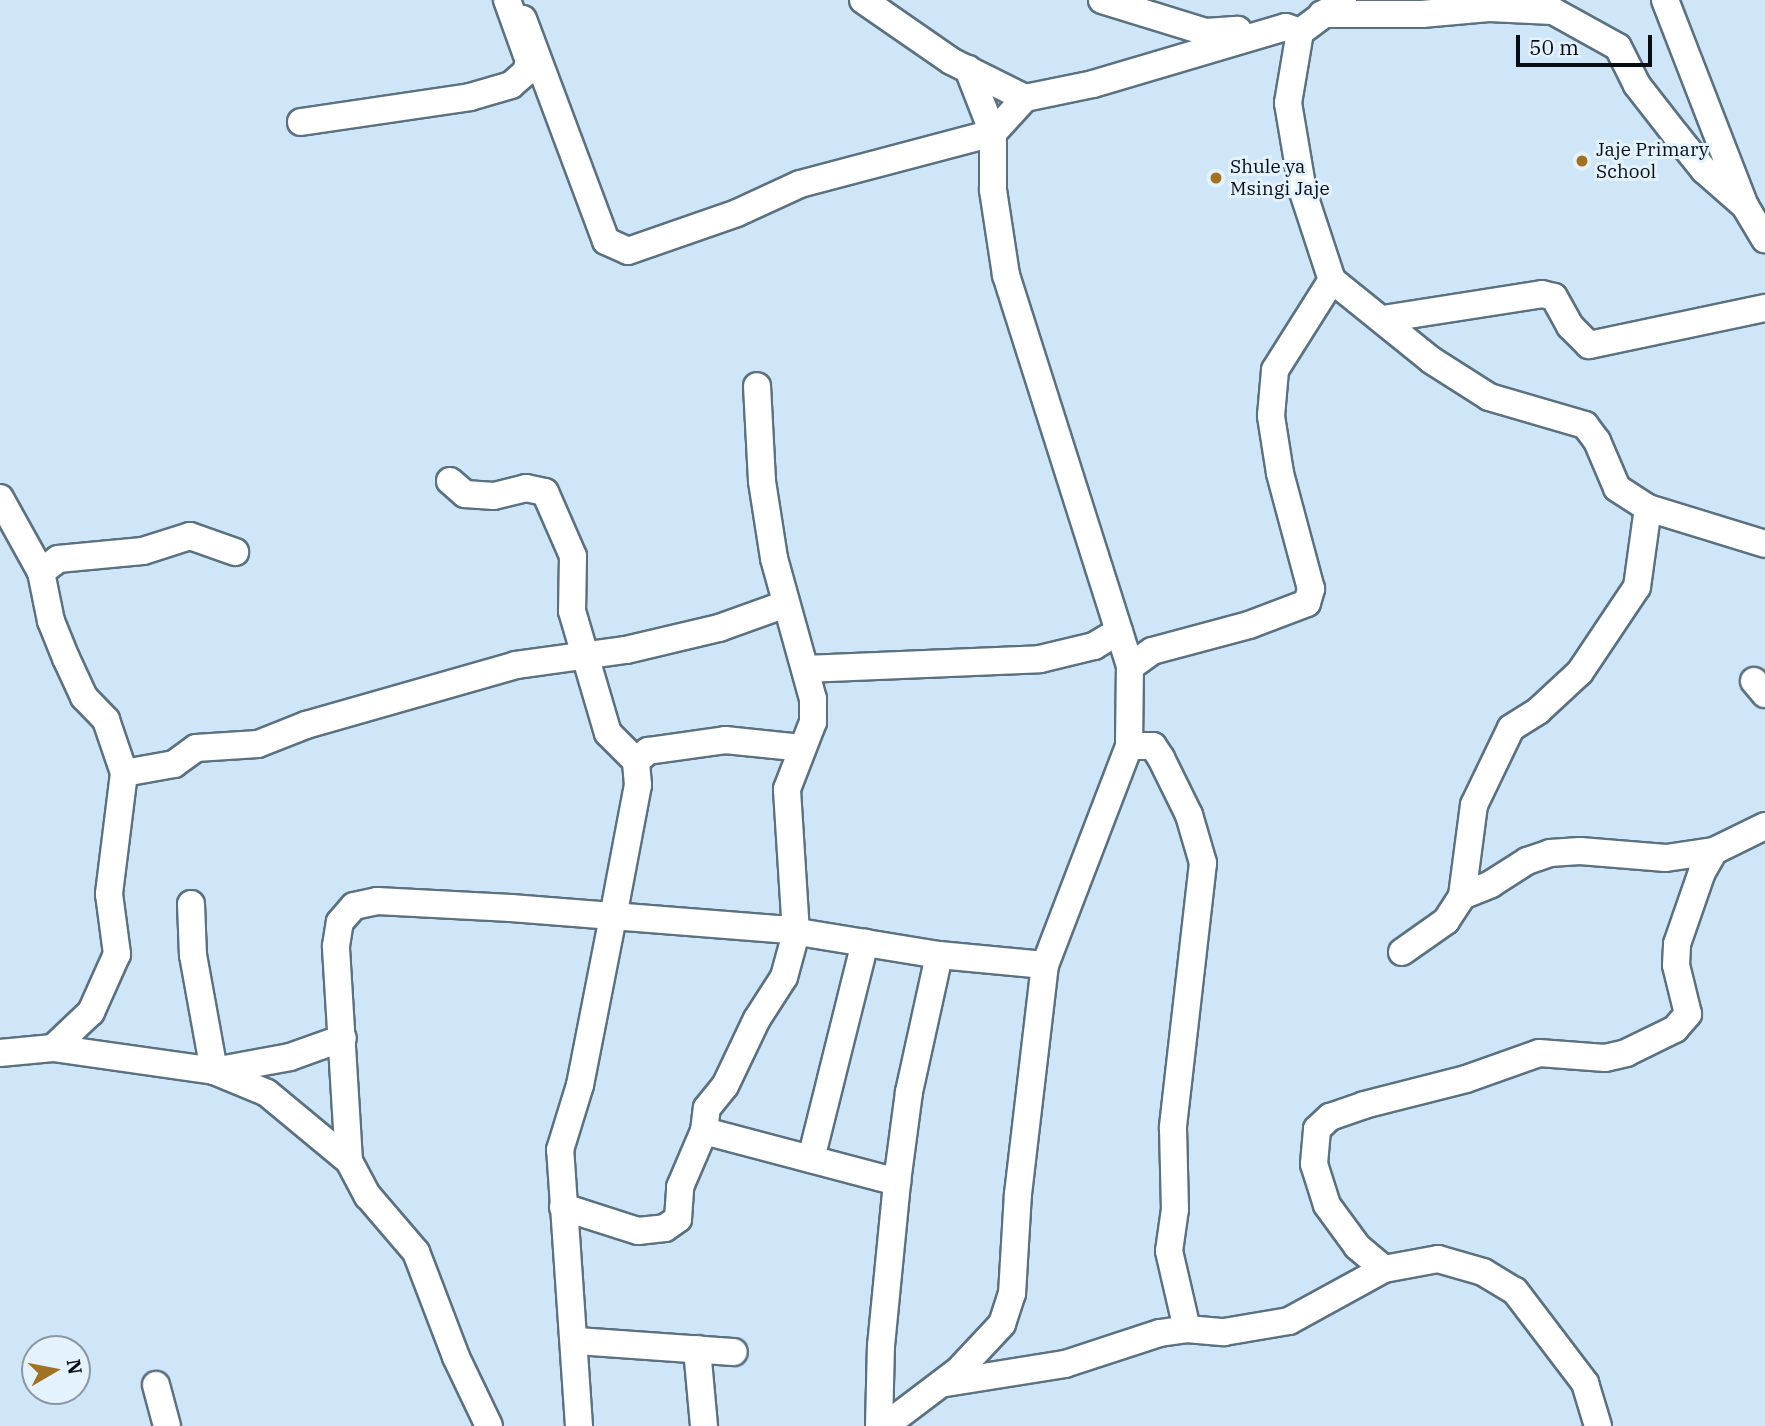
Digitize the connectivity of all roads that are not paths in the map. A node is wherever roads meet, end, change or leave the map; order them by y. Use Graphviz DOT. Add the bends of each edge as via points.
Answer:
graph roads {
  1 [pos="863,0"];
  2 [pos="1102,0"];
  3 [pos="1665,0"];
  4 [pos="1333,7"];
  5 [pos="515,10"];
  6 [pos="1293,30"];
  7 [pos="968,69"];
  8 [pos="1025,98"];
  9 [pos="301,122"];
  10 [pos="993,133"];
  11 [pos="1745,206"];
  12 [pos="1765,239"];
  13 [pos="1332,280"];
  14 [pos="1765,308"];
  15 [pos="1383,319"];
  16 [pos="757,386"];
  17 [pos="450,481"];
  18 [pos="0,498"];
  19 [pos="1647,508"];
  20 [pos="1765,544"];
  21 [pos="235,552"];
  22 [pos="41,572"];
  23 [pos="786,604"];
  24 [pos="1119,631"];
  25 [pos="584,658"];
  26 [pos="1130,667"];
  27 [pos="805,670"];
  28 [pos="1129,746"];
  29 [pos="802,748"];
  30 [pos="636,761"];
  31 [pos="124,774"];
  32 [pos="1765,826"];
  33 [pos="1714,851"];
  34 [pos="1462,896"];
  35 [pos="191,904"];
  36 [pos="613,917"];
  37 [pos="796,933"];
  38 [pos="865,943"];
  39 [pos="1402,952"];
  40 [pos="939,955"];
  41 [pos="1045,965"];
  42 [pos="343,1038"];
  43 [pos="53,1048"];
  44 [pos="0,1053"];
  45 [pos="214,1071"];
  46 [pos="704,1131"];
  47 [pos="811,1159"];
  48 [pos="349,1161"];
  49 [pos="897,1182"];
  50 [pos="563,1207"];
  51 [pos="1384,1269"];
  52 [pos="1187,1329"];
  53 [pos="576,1341"];
  54 [pos="697,1349"];
  55 [pos="734,1352"];
  56 [pos="946,1383"];
  57 [pos="156,1385"];
  58 [pos="167,1426"];
  59 [pos="489,1426"];
  60 [pos="579,1426"];
  61 [pos="704,1426"];
  62 [pos="879,1426"];
  63 [pos="886,1426"];
  64 [pos="1598,1426"];
  1 -- 7 [label="street"];
  2 -- 6 [label="street" via="1206,32"];
  3 -- 11 [label="street"];
  4 -- 6 [label="street"];
  4 -- 11 [label="street" via="1422,14 1489,8 1553,11 1618,47 1637,85 1676,135 1704,170"];
  5 -- 9 [label="street" via="530,61 526,72 511,85 470,97"];
  5 -- 10 [label="street" via="606,241 628,251 737,213 800,184"];
  6 -- 8 [label="street"];
  6 -- 13 [label="street" via="1289,103 1303,192"];
  7 -- 8 [label="street"];
  7 -- 10 [label="street"];
  8 -- 10 [label="street"];
  10 -- 24 [label="street" via="993,190 1006,275"];
  11 -- 12 [label="street"];
  13 -- 15 [label="street"];
  13 -- 26 [label="street" via="1275,370 1271,416 1280,474 1311,589 1307,603 1250,625 1182,640 1152,651"];
  14 -- 15 [label="street" via="1589,345 1570,326 1554,296 1542,294"];
  15 -- 19 [label="street" via="1431,360 1489,397 1585,425 1617,488"];
  16 -- 23 [label="street" via="762,481"];
  17 -- 25 [label="street" via="465,494 494,496 526,488 545,492 573,556 572,611"];
  18 -- 22 [label="street"];
  19 -- 20 [label="street"];
  19 -- 34 [label="street" via="1637,587 1580,672 1538,711 1511,728 1484,776 1474,805"];
  21 -- 22 [label="street" via="190,536 144,551 58,558"];
  22 -- 31 [label="street" via="51,621 66,658 84,697 106,720"];
  23 -- 25 [label="street" via="719,628"];
  23 -- 27 [label="street"];
  24 -- 26 [label="street"];
  24 -- 27 [label="street" via="1094,646 1040,659"];
  25 -- 30 [label="street" via="608,733"];
  25 -- 31 [label="street" via="516,665 306,725 258,744 196,748 174,764"];
  26 -- 28 [label="street"];
  27 -- 29 [label="street" via="813,722"];
  28 -- 41 [label="street"];
  28 -- 52 [label="street" via="1153,746 1161,758 1189,815 1203,863 1174,1128 1175,1209 1169,1251"];
  29 -- 30 [label="street" via="725,740 648,751"];
  29 -- 37 [label="street" via="787,789"];
  30 -- 36 [label="street" via="638,785"];
  31 -- 43 [label="street" via="109,894 117,954 91,1012"];
  32 -- 33 [label="street"];
  33 -- 34 [label="street" via="1666,858 1580,850 1550,853 1527,860 1491,884"];
  33 -- 51 [label="street" via="1682,919 1676,944 1676,965 1688,1014 1675,1029 1605,1058 1539,1053 1466,1079 1364,1105 1330,1117 1317,1129 1314,1164 1327,1205 1357,1246"];
  34 -- 39 [label="street" via="1446,921"];
  35 -- 45 [label="street" via="193,955"];
  36 -- 37 [label="street"];
  36 -- 42 [label="street" via="377,901 354,906 340,922 336,946"];
  36 -- 50 [label="street" via="580,1085 560,1150"];
  37 -- 38 [label="street"];
  37 -- 46 [label="street" via="784,977 724,1086 712,1096"];
  38 -- 40 [label="street"];
  38 -- 47 [label="street"];
  40 -- 41 [label="street"];
  40 -- 49 [label="street" via="909,1092"];
  41 -- 56 [label="street" via="1018,1194 1012,1294 1002,1324"];
  42 -- 45 [label="street" via="290,1056"];
  42 -- 48 [label="street"];
  43 -- 44 [label="street"];
  43 -- 45 [label="street"];
  45 -- 48 [label="street" via="267,1093"];
  46 -- 47 [label="street"];
  46 -- 50 [label="street" via="687,1164 677,1219 665,1228 638,1231"];
  47 -- 49 [label="street"];
  48 -- 59 [label="street" via="368,1196 416,1252 456,1357"];
  49 -- 62 [label="street" via="881,1346"];
  50 -- 53 [label="street"];
  51 -- 52 [label="street" via="1289,1321 1224,1332"];
  51 -- 64 [label="street" via="1438,1259 1482,1272 1515,1291 1585,1383"];
  52 -- 56 [label="street" via="1160,1333 1065,1364"];
  53 -- 54 [label="street"];
  53 -- 60 [label="street"];
  54 -- 55 [label="street"];
  54 -- 61 [label="street"];
  56 -- 63 [label="street"];
  57 -- 58 [label="street"];
}
